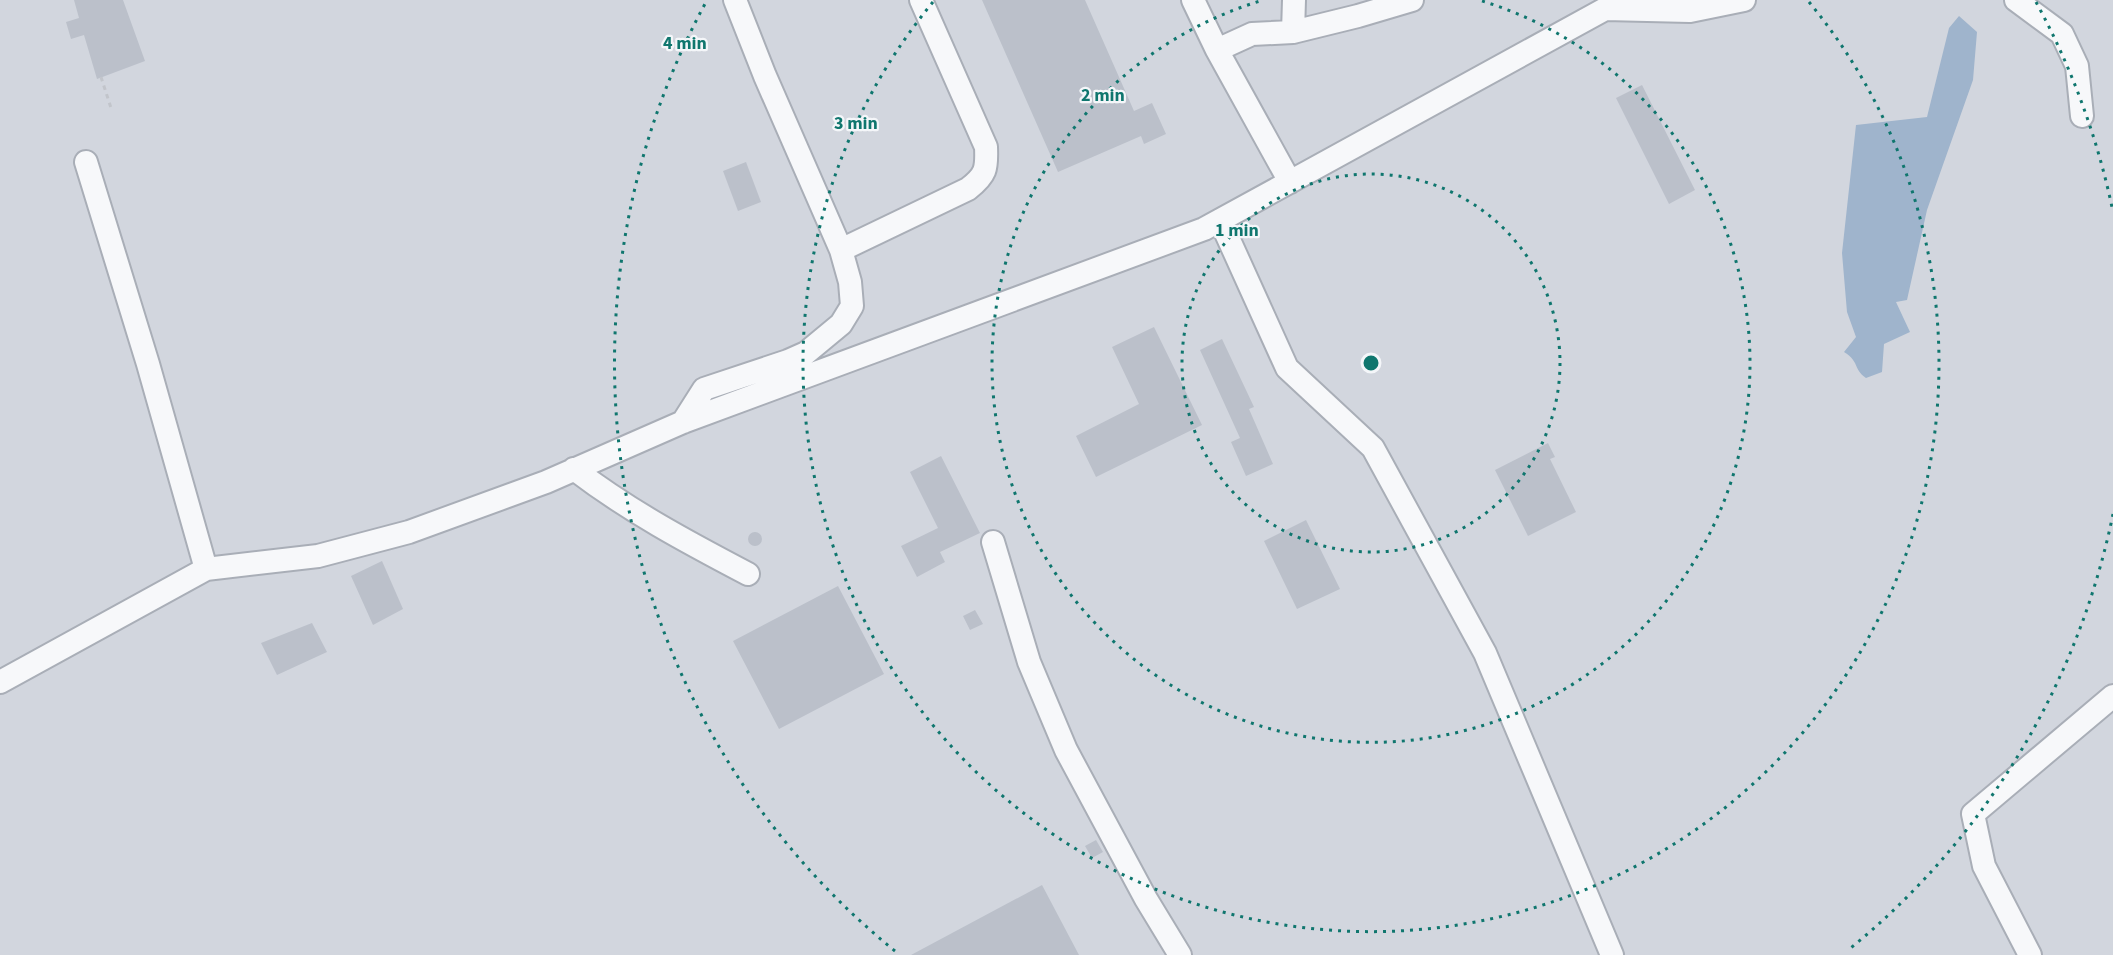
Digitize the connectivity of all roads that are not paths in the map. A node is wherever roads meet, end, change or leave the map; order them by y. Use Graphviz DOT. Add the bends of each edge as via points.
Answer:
graph roads {
  1 [pos="735,0"];
  2 [pos="921,0"];
  3 [pos="1193,0"];
  4 [pos="1294,0"];
  5 [pos="1412,0"];
  6 [pos="1744,0"];
  7 [pos="2016,0"];
  8 [pos="1293,32"];
  9 [pos="1217,50"];
  10 [pos="2082,116"];
  11 [pos="86,162"];
  12 [pos="1290,182"];
  13 [pos="1220,220"];
  14 [pos="841,250"];
  15 [pos="683,422"];
  16 [pos="574,469"];
  17 [pos="993,542"];
  18 [pos="206,569"];
  19 [pos="748,574"];
  20 [pos="0,682"];
  21 [pos="2113,696"];
  22 [pos="1180,955"];
  23 [pos="1612,955"];
  24 [pos="2030,955"];
  1 -- 14 [label="street"];
  2 -- 14 [label="street" via="986,147 987,164 982,178 968,189"];
  3 -- 9 [label="street"];
  4 -- 8 [label="street"];
  5 -- 8 [label="street"];
  6 -- 12 [label="street" via="1690,11 1605,9"];
  7 -- 10 [label="street" via="2062,34 2077,66"];
  8 -- 9 [label="street" via="1252,34"];
  9 -- 12 [label="street"];
  11 -- 18 [label="street"];
  12 -- 13 [label="street"];
  13 -- 15 [label="street"];
  13 -- 23 [label="street" via="1287,368 1373,448 1485,653"];
  14 -- 15 [label="street" via="852,306 841,324 806,353 704,389"];
  15 -- 16 [label="street"];
  16 -- 18 [label="street" via="409,532 318,556"];
  16 -- 19 [label="street" via="610,497"];
  17 -- 22 [label="street" via="1029,662 1066,750"];
  18 -- 20 [label="street"];
  21 -- 24 [label="street" via="1973,814 1984,866"];
}
